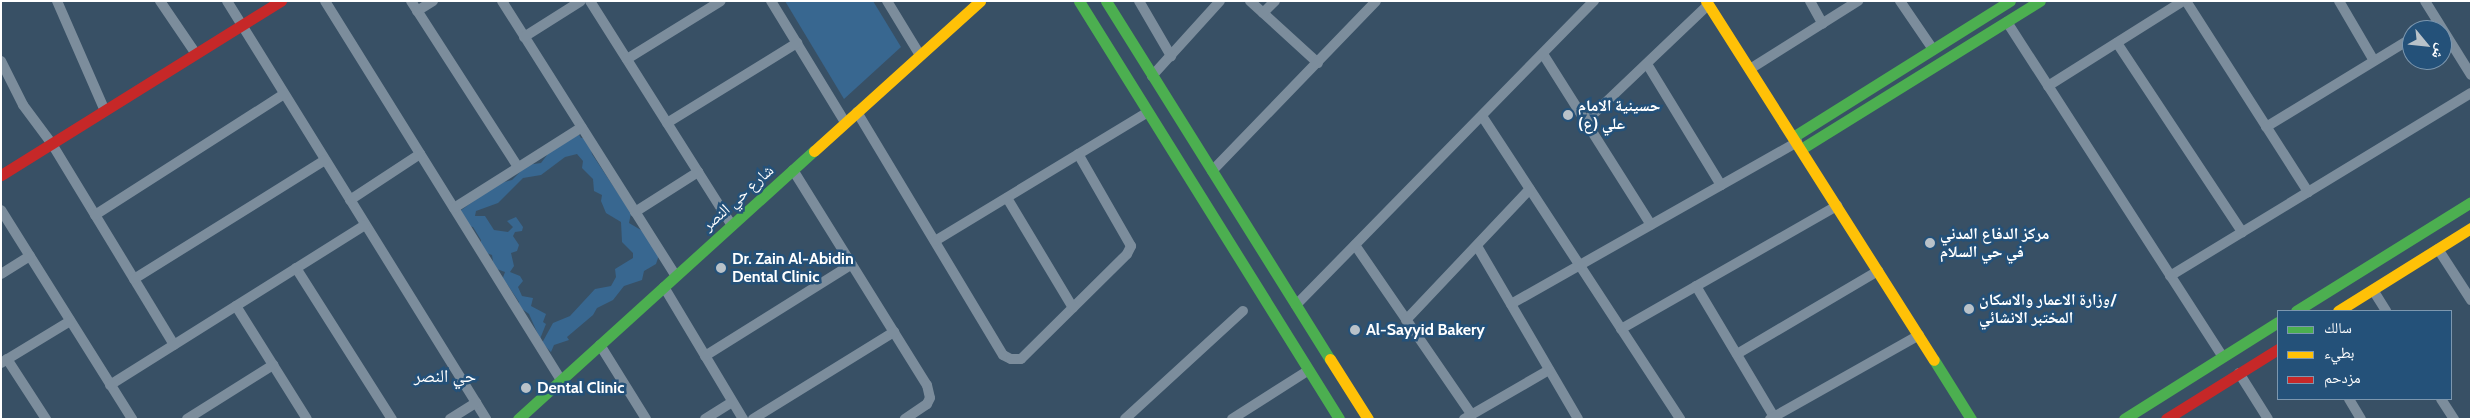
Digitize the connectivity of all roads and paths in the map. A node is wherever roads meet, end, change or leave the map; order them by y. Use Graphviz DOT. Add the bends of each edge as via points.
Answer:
graph roads {
  1 [pos="57,1"];
  2 [pos="160,1"];
  3 [pos="227,1"];
  4 [pos="282,1"];
  5 [pos="325,1"];
  6 [pos="411,1"];
  7 [pos="433,1"];
  8 [pos="502,1"];
  9 [pos="581,1"];
  10 [pos="590,1"];
  11 [pos="721,1"];
  12 [pos="771,1"];
  13 [pos="887,1"];
  14 [pos="980,1"];
  15 [pos="1079,1"];
  16 [pos="1139,1"];
  17 [pos="1220,1"];
  18 [pos="1250,1"];
  19 [pos="1275,1"];
  20 [pos="1376,1"];
  21 [pos="1594,1"];
  22 [pos="1810,1"];
  23 [pos="1858,1"];
  24 [pos="1900,1"];
  25 [pos="2040,1"];
  26 [pos="2184,1"];
  27 [pos="2339,1"];
  28 [pos="2426,1"];
  29 [pos="1707,3"];
  30 [pos="2004,3"];
  31 [pos="1108,5"];
  32 [pos="417,11"];
  33 [pos="1263,13"];
  34 [pos="1090,19"];
  35 [pos="2437,20"];
  36 [pos="2006,22"];
  37 [pos="1822,24"];
  38 [pos="242,26"];
  39 [pos="524,37"];
  40 [pos="797,43"];
  41 [pos="2117,43"];
  42 [pos="2402,44"];
  43 [pos="2452,44"];
  44 [pos="1930,45"];
  45 [pos="196,54"];
  46 [pos="920,54"];
  47 [pos="1543,54"];
  48 [pos="1171,56"];
  49 [pos="627,59"];
  50 [pos="1,61"];
  51 [pos="2374,61"];
  52 [pos="1318,62"];
  53 [pos="1647,64"];
  54 [pos="1750,69"];
  55 [pos="2471,75"];
  56 [pos="1152,76"];
  57 [pos="2048,86"];
  58 [pos="2471,93"];
  59 [pos="284,94"];
  60 [pos="105,111"];
  61 [pos="857,112"];
  62 [pos="1148,112"];
  63 [pos="1482,116"];
  64 [pos="845,122"];
  65 [pos="667,123"];
  66 [pos="1584,123"];
  67 [pos="1811,126"];
  68 [pos="582,127"];
  69 [pos="2266,127"];
  70 [pos="1817,140"];
  71 [pos="1797,142"];
  72 [pos="52,144"];
  73 [pos="420,154"];
  74 [pos="1078,154"];
  75 [pos="325,160"];
  76 [pos="518,167"];
  77 [pos="793,170"];
  78 [pos="698,172"];
  79 [pos="1212,172"];
  80 [pos="1,175"];
  81 [pos="1721,185"];
  82 [pos="1530,189"];
  83 [pos="2308,192"];
  84 [pos="1007,198"];
  85 [pos="350,200"];
  86 [pos="2471,202"];
  87 [pos="1837,206"];
  88 [pos="454,208"];
  89 [pos="2459,209"];
  90 [pos="1,210"];
  91 [pos="635,212"];
  92 [pos="95,216"];
  93 [pos="365,224"];
  94 [pos="1650,225"];
  95 [pos="732,226"];
  96 [pos="2470,229"];
  97 [pos="2242,232"];
  98 [pos="935,241"];
  99 [pos="1355,245"];
  100 [pos="1477,246"];
  101 [pos="2438,249"];
  102 [pos="30,256"];
  103 [pos="852,264"];
  104 [pos="1579,265"];
  105 [pos="296,268"];
  106 [pos="1878,270"];
  107 [pos="1,274"];
  108 [pos="676,276"];
  109 [pos="2170,276"];
  110 [pos="134,279"];
  111 [pos="1696,286"];
  112 [pos="664,287"];
  113 [pos="2373,290"];
  114 [pos="2471,300"];
  115 [pos="1511,304"];
  116 [pos="236,306"];
  117 [pos="1296,306"];
  118 [pos="1072,308"];
  119 [pos="2298,310"];
  120 [pos="2340,310"];
  121 [pos="2385,310"];
  122 [pos="1243,311"];
  123 [pos="1406,320"];
  124 [pos="70,321"];
  125 [pos="2277,323"];
  126 [pos="1621,329"];
  127 [pos="894,332"];
  128 [pos="1919,335"];
  129 [pos="174,345"];
  130 [pos="600,345"];
  131 [pos="2277,350"];
  132 [pos="1737,354"];
  133 [pos="705,356"];
  134 [pos="2223,357"];
  135 [pos="4,361"];
  136 [pos="273,365"];
  137 [pos="1309,370"];
  138 [pos="1549,370"];
  139 [pos="2239,373"];
  140 [pos="561,380"];
  141 [pos="110,385"];
  142 [pos="2350,400"];
  143 [pos="2442,400"];
  144 [pos="732,402"];
  145 [pos="476,403"];
  146 [pos="1468,417"];
  147 [pos="1234,418"];
  148 [pos="1772,418"];
  149 [pos="46,419"];
  150 [pos="132,419"];
  151 [pos="187,419"];
  152 [pos="307,419"];
  153 [pos="392,419"];
  154 [pos="450,419"];
  155 [pos="486,419"];
  156 [pos="518,419"];
  157 [pos="646,419"];
  158 [pos="705,419"];
  159 [pos="743,419"];
  160 [pos="753,419"];
  161 [pos="905,419"];
  162 [pos="1125,419"];
  163 [pos="1339,419"];
  164 [pos="1368,419"];
  165 [pos="1578,419"];
  166 [pos="1680,419"];
  167 [pos="1971,419"];
  168 [pos="2124,419"];
  169 [pos="2166,419"];
  170 [pos="2268,419"];
  171 [pos="2361,419"];
  172 [pos="2454,419"];
  1 -- 60 [label="street"];
  2 -- 45 [label="street"];
  3 -- 38 [label="street"];
  4 -- 38 [label="main road"];
  5 -- 73 [label="street"];
  6 -- 32 [label="street"];
  7 -- 32 [label="street"];
  8 -- 39 [label="street"];
  9 -- 39 [label="street"];
  10 -- 49 [label="street"];
  11 -- 49 [label="street"];
  12 -- 40 [label="street"];
  13 -- 46 [label="street"];
  14 -- 46 [label="main road, شارع حي النصر"];
  15 -- 34 [label="main road"];
  16 -- 48 [label="street"];
  17 -- 48 [label="street"];
  18 -- 33 [label="street"];
  19 -- 33 [label="street"];
  20 -- 52 [label="street"];
  21 -- 47 [label="street"];
  22 -- 37 [label="street"];
  23 -- 37 [label="street"];
  24 -- 44 [label="street"];
  25 -- 36 [label="main road"];
  26 -- 41 [label="street"];
  26 -- 69 [label="street"];
  27 -- 51 [label="street"];
  28 -- 35 [label="street"];
  29 -- 53 [label="street"];
  29 -- 54 [label="main road"];
  30 -- 67 [label="main road"];
  31 -- 34 [label="main road" via="1098,3 1090,9"];
  31 -- 56 [label="main road"];
  32 -- 76 [label="street"];
  33 -- 52 [label="street"];
  34 -- 62 [label="main road"];
  36 -- 57 [label="street"];
  36 -- 70 [label="main road"];
  37 -- 54 [label="street"];
  38 -- 45 [label="main road"];
  38 -- 59 [label="street"];
  39 -- 68 [label="street"];
  40 -- 64 [label="street"];
  40 -- 65 [label="street"];
  41 -- 57 [label="street"];
  41 -- 97 [label="street"];
  42 -- 51 [label="street"];
  43 -- 55 [label="street"];
  45 -- 60 [label="main road"];
  46 -- 61 [label="main road, شارع حي النصر"];
  47 -- 63 [label="street"];
  47 -- 66 [label="street"];
  48 -- 56 [label="street"];
  49 -- 65 [label="street"];
  50 -- 72 [label="street" via="23,105"];
  51 -- 69 [label="street"];
  52 -- 79 [label="street"];
  53 -- 66 [label="street"];
  53 -- 81 [label="street"];
  54 -- 71 [label="main road"];
  56 -- 79 [label="main road"];
  57 -- 109 [label="street"];
  58 -- 83 [label="street"];
  59 -- 75 [label="street"];
  59 -- 92 [label="street"];
  60 -- 72 [label="main road"];
  61 -- 64 [label="main road, شارع حي النصر"];
  61 -- 98 [label="street"];
  62 -- 74 [label="street"];
  62 -- 137 [label="main road"];
  63 -- 82 [label="street"];
  63 -- 99 [label="street"];
  64 -- 77 [label="main road, شارع حي النصر"];
  65 -- 78 [label="street"];
  66 -- 94 [label="street"];
  67 -- 70 [label="main road" via="1809,134"];
  67 -- 71 [label="main road"];
  68 -- 76 [label="street"];
  68 -- 91 [label="street"];
  69 -- 83 [label="street"];
  70 -- 71 [label="main road"];
  71 -- 81 [label="street"];
  71 -- 87 [label="main road"];
  72 -- 80 [label="main road"];
  72 -- 92 [label="street"];
  73 -- 85 [label="street"];
  73 -- 88 [label="street"];
  74 -- 84 [label="street"];
  74 -- 118 [label="street" via="1131,246"];
  75 -- 85 [label="street"];
  75 -- 110 [label="street"];
  76 -- 88 [label="street"];
  77 -- 95 [label="main road, شارع حي النصر"];
  77 -- 103 [label="street"];
  78 -- 91 [label="street"];
  78 -- 95 [label="street"];
  79 -- 117 [label="main road"];
  81 -- 94 [label="street"];
  82 -- 100 [label="street"];
  82 -- 104 [label="street"];
  83 -- 97 [label="street"];
  84 -- 98 [label="street"];
  84 -- 118 [label="street"];
  85 -- 93 [label="street"];
  86 -- 89 [label="main road"];
  87 -- 106 [label="main road"];
  87 -- 111 [label="street"];
  88 -- 140 [label="street"];
  89 -- 96 [label="main road" via="2469,217"];
  89 -- 119 [label="main road"];
  90 -- 102 [label="street"];
  91 -- 108 [label="street"];
  92 -- 110 [label="street"];
  93 -- 105 [label="street"];
  93 -- 145 [label="street"];
  94 -- 104 [label="street"];
  95 -- 108 [label="main road, شارع حي النصر"];
  96 -- 101 [label="main road"];
  97 -- 109 [label="street"];
  98 -- 118 [label="street" via="1003,355 1011,359 1021,359"];
  99 -- 117 [label="street"];
  99 -- 123 [label="street"];
  100 -- 115 [label="street"];
  100 -- 123 [label="street"];
  101 -- 113 [label="main road"];
  101 -- 114 [label="street"];
  102 -- 107 [label="street"];
  102 -- 124 [label="street"];
  103 -- 127 [label="street"];
  103 -- 133 [label="street"];
  104 -- 115 [label="street"];
  104 -- 126 [label="street"];
  105 -- 116 [label="street"];
  105 -- 153 [label="street"];
  106 -- 128 [label="main road"];
  106 -- 132 [label="street"];
  108 -- 112 [label="main road, شارع حي النصر"];
  109 -- 134 [label="street"];
  110 -- 129 [label="street"];
  111 -- 126 [label="street"];
  111 -- 132 [label="street"];
  112 -- 130 [label="main road, شارع حي النصر"];
  112 -- 133 [label="street"];
  113 -- 120 [label="main road"];
  113 -- 121 [label="street"];
  115 -- 138 [label="street"];
  116 -- 129 [label="street"];
  116 -- 136 [label="street"];
  117 -- 164 [label="main road"];
  122 -- 162 [label="street"];
  123 -- 146 [label="street"];
  124 -- 135 [label="street"];
  124 -- 141 [label="street"];
  125 -- 134 [label="main road"];
  126 -- 166 [label="street"];
  127 -- 160 [label="street"];
  127 -- 161 [label="street" via="930,392 927,404"];
  128 -- 148 [label="street"];
  128 -- 167 [label="main road"];
  129 -- 141 [label="street"];
  130 -- 140 [label="main road, شارع حي النصر"];
  130 -- 157 [label="street"];
  131 -- 139 [label="main road"];
  132 -- 148 [label="street"];
  133 -- 144 [label="street"];
  134 -- 168 [label="main road"];
  135 -- 149 [label="street"];
  136 -- 151 [label="street"];
  136 -- 152 [label="street"];
  137 -- 147 [label="street"];
  137 -- 163 [label="main road"];
  138 -- 146 [label="street"];
  138 -- 165 [label="street"];
  139 -- 169 [label="main road"];
  139 -- 170 [label="street"];
  140 -- 156 [label="main road, شارع حي النصر"];
  141 -- 150 [label="street"];
  142 -- 171 [label="street"];
  143 -- 172 [label="street"];
  144 -- 158 [label="street"];
  144 -- 159 [label="street"];
  145 -- 154 [label="street"];
  145 -- 155 [label="street"];
}
